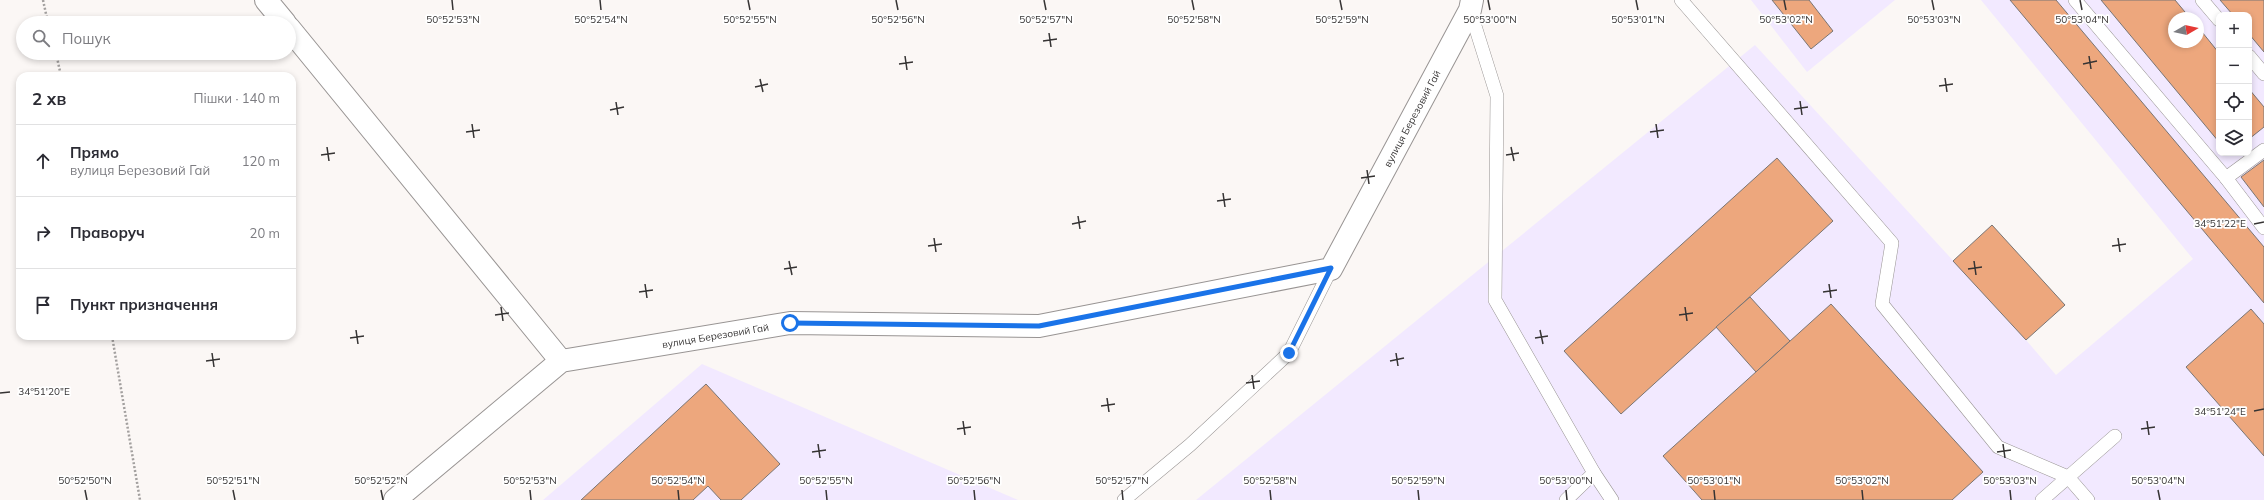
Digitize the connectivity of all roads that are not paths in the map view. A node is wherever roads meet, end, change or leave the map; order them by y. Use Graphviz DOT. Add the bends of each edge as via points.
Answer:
graph roads {
  1 [pos="266,0"];
  2 [pos="1681,0"];
  3 [pos="2075,0"];
  4 [pos="2202,0"];
  5 [pos="1471,5"];
  6 [pos="279,16"];
  7 [pos="2216,16"];
  8 [pos="296,37"];
  9 [pos="2252,60"];
  10 [pos="2264,74"];
  11 [pos="2264,150"];
  12 [pos="2226,178"];
  13 [pos="2264,228"];
  14 [pos="1331,268"];
  15 [pos="561,361"];
  16 [pos="2115,436"];
  17 [pos="1594,473"];
  18 [pos="2068,477"];
  19 [pos="395,500"];
  20 [pos="1124,500"];
  21 [pos="1566,500"];
  22 [pos="1612,500"];
  23 [pos="2042,500"];
  24 [pos="2088,500"];
  1 -- 6 [label="street"];
  2 -- 18 [label="lane" via="1892,243 1882,304 1998,447"];
  3 -- 12 [label="lane"];
  4 -- 7 [label="lane"];
  5 -- 14 [label="street, вулиця Березовий Гай"];
  5 -- 17 [label="lane" via="1497,96 1495,300"];
  8 -- 15 [label="street"];
  9 -- 10 [label="lane"];
  11 -- 12 [label="lane"];
  12 -- 13 [label="lane"];
  14 -- 15 [label="street, вулиця Березовий Гай" via="1039,326 790,323"];
  14 -- 20 [label="lane" via="1289,353 1190,445"];
  15 -- 19 [label="street"];
  16 -- 18 [label="lane"];
  17 -- 21 [label="lane"];
  17 -- 22 [label="lane"];
  18 -- 23 [label="lane"];
  18 -- 24 [label="lane"];
}
